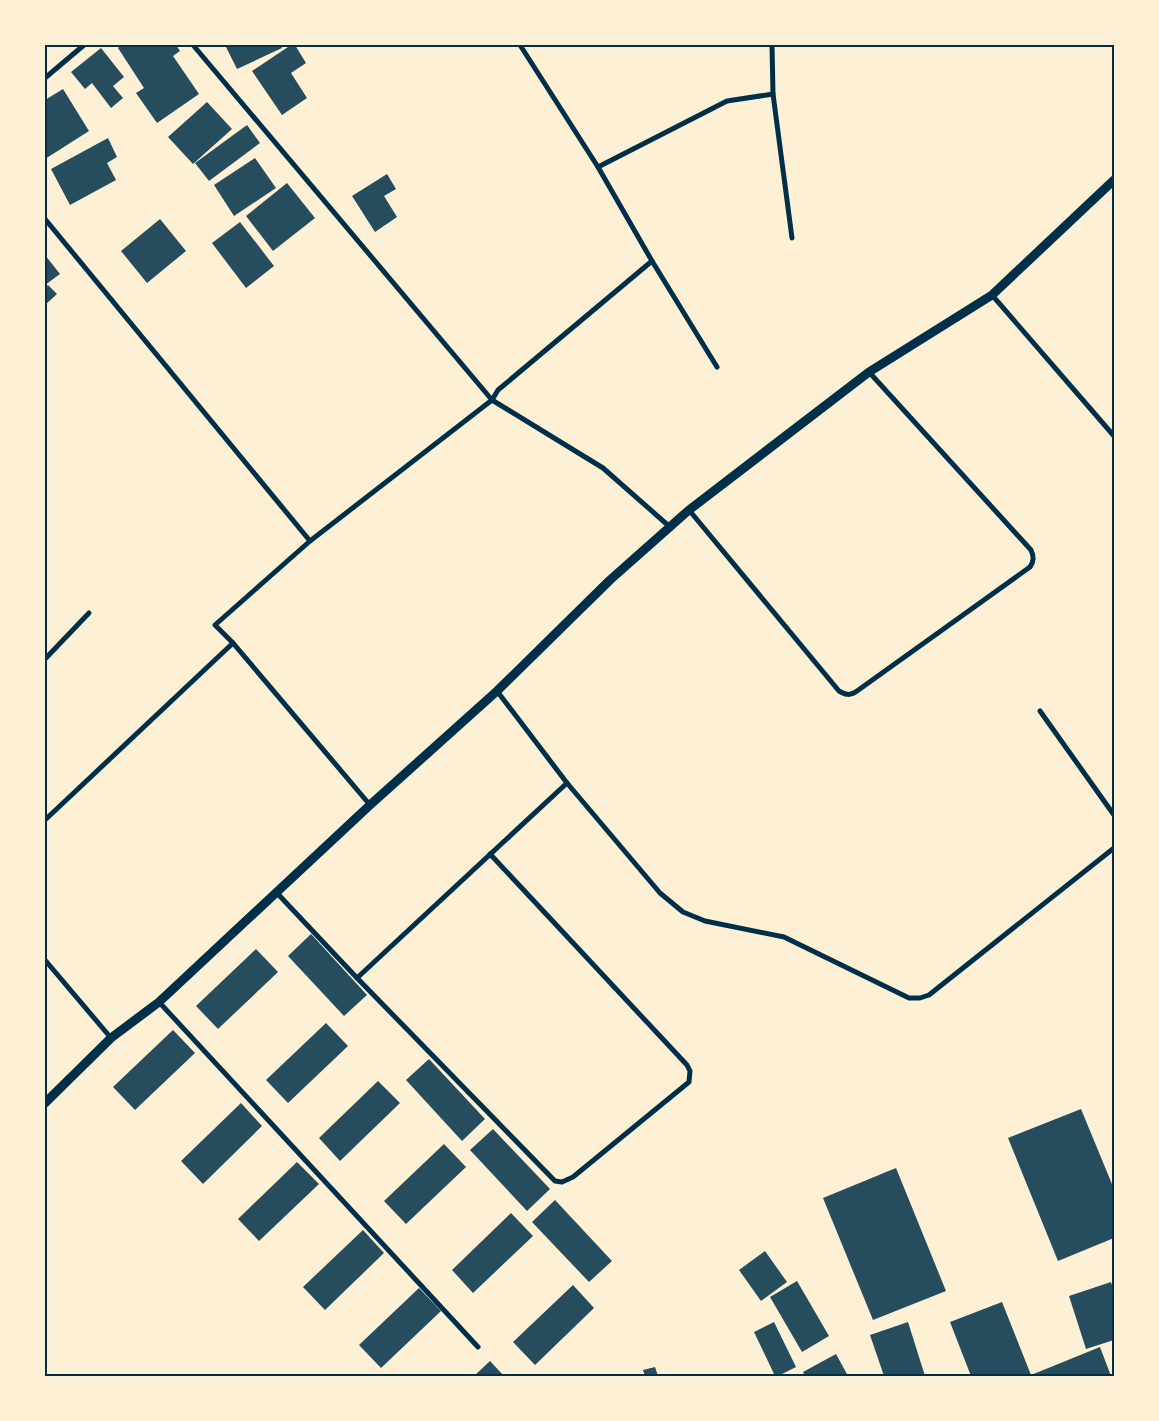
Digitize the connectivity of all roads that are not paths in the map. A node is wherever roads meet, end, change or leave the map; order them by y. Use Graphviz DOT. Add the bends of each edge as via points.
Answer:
graph roads {
  1 [pos="84,45"];
  2 [pos="193,45"];
  3 [pos="520,45"];
  4 [pos="772,45"];
  5 [pos="45,78"];
  6 [pos="773,94"];
  7 [pos="598,167"];
  8 [pos="1114,180"];
  9 [pos="45,219"];
  10 [pos="792,238"];
  11 [pos="652,261"];
  12 [pos="992,295"];
  13 [pos="717,367"];
  14 [pos="869,372"];
  15 [pos="492,400"];
  16 [pos="1114,436"];
  17 [pos="689,510"];
  18 [pos="670,527"];
  19 [pos="310,540"];
  20 [pos="89,613"];
  21 [pos="233,644"];
  22 [pos="45,659"];
  23 [pos="497,691"];
  24 [pos="1040,711"];
  25 [pos="567,783"];
  26 [pos="370,805"];
  27 [pos="1114,815"];
  28 [pos="45,820"];
  29 [pos="1114,848"];
  30 [pos="490,854"];
  31 [pos="276,892"];
  32 [pos="45,960"];
  33 [pos="357,978"];
  34 [pos="159,1002"];
  35 [pos="111,1038"];
  36 [pos="45,1103"];
  37 [pos="478,1347"];
  1 -- 5 [label="street"];
  2 -- 15 [label="street"];
  3 -- 7 [label="street"];
  4 -- 6 [label="street"];
  6 -- 7 [label="street" via="727,101"];
  6 -- 10 [label="street"];
  7 -- 11 [label="street"];
  8 -- 12 [label="street"];
  9 -- 19 [label="street"];
  11 -- 13 [label="street"];
  11 -- 15 [label="street" via="498,390"];
  12 -- 14 [label="street"];
  12 -- 16 [label="street"];
  14 -- 17 [label="street"];
  14 -- 17 [label="street" via="1031,550 1033,562 1030,567 852,695 845,695 838,691"];
  15 -- 18 [label="street" via="604,468"];
  15 -- 19 [label="street"];
  17 -- 18 [label="street"];
  18 -- 23 [label="street" via="610,580"];
  19 -- 21 [label="street" via="215,625"];
  20 -- 22 [label="street"];
  21 -- 26 [label="street"];
  21 -- 28 [label="street"];
  23 -- 25 [label="street"];
  23 -- 26 [label="street"];
  24 -- 27 [label="street"];
  25 -- 29 [label="street" via="660,893 683,912 705,921 784,937 909,998 929,995"];
  25 -- 30 [label="street"];
  26 -- 31 [label="street"];
  30 -- 33 [label="street"];
  30 -- 33 [label="street" via="687,1065 689,1082 573,1177 555,1181"];
  31 -- 33 [label="street"];
  31 -- 34 [label="street"];
  32 -- 35 [label="street"];
  34 -- 35 [label="street"];
  34 -- 37 [label="street"];
  35 -- 36 [label="street"];
}
